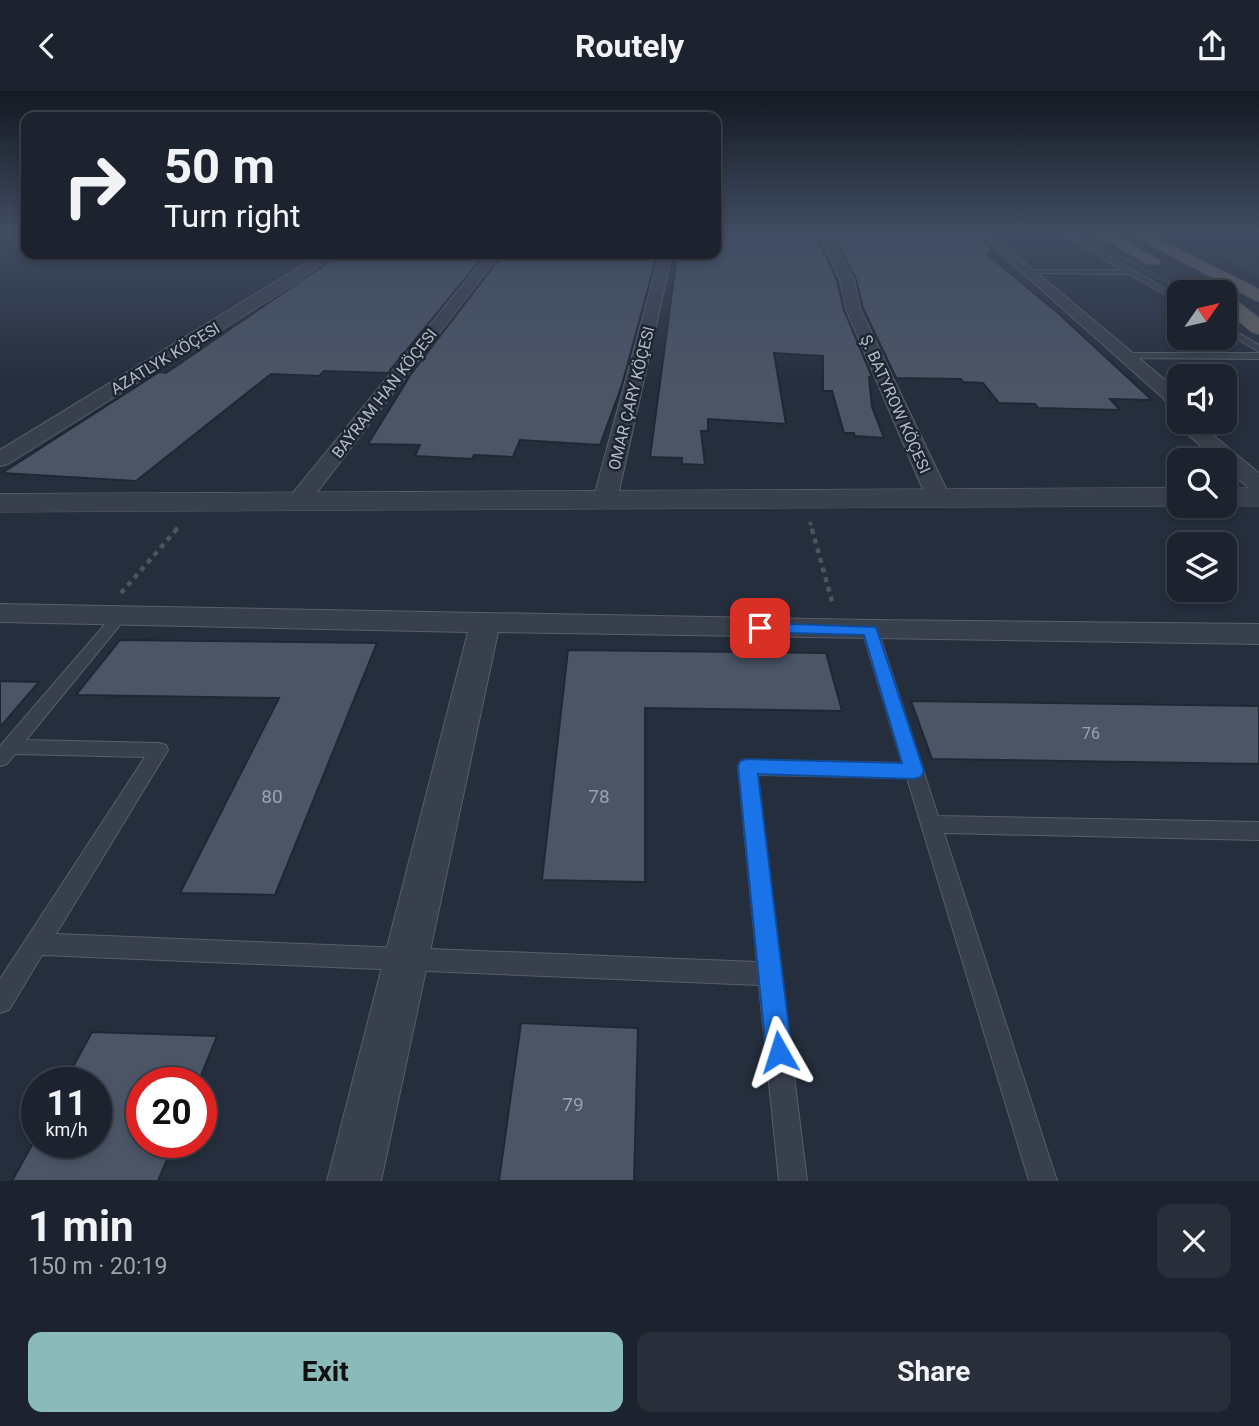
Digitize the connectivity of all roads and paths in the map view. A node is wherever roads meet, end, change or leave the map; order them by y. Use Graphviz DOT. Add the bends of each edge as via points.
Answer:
graph roads {
  1 [pos="286,283"];
  2 [pos="471,283"];
  3 [pos="659,283"];
  4 [pos="848,283"];
  5 [pos="1041,283"];
  6 [pos="1151,283"];
  7 [pos="1235,283"];
  8 [pos="1239,283"];
  9 [pos="1167,293"];
  10 [pos="1259,295"];
  11 [pos="1237,307"];
  12 [pos="1237,311"];
  13 [pos="1259,319"];
  14 [pos="1259,328"];
  15 [pos="1237,335"];
  16 [pos="1259,349"];
  17 [pos="1125,356"];
  18 [pos="1259,356"];
  19 [pos="1167,394"];
  20 [pos="1199,434"];
  21 [pos="0,459"];
  22 [pos="1259,485"];
  23 [pos="1259,496"];
  24 [pos="1167,497"];
  25 [pos="1237,497"];
  26 [pos="300,499"];
  27 [pos="939,499"];
  28 [pos="605,501"];
  29 [pos="0,503"];
  30 [pos="187,517"];
  31 [pos="120,606"];
  32 [pos="0,614"];
  33 [pos="485,624"];
  34 [pos="870,630"];
  35 [pos="1259,633"];
  36 [pos="5,753"];
  37 [pos="914,771"];
  38 [pos="931,824"];
  39 [pos="1259,831"];
  40 [pos="36,944"];
  41 [pos="406,960"];
  42 [pos="770,974"];
  43 [pos="0,1001"];
  44 [pos="354,1181"];
  45 [pos="793,1181"];
  46 [pos="1043,1181"];
  1 -- 21 [label="street, AZATLYK KÖÇESI"];
  2 -- 26 [label="street, BAÝRAM HAN KÖÇESI"];
  3 -- 28 [label="street, OMAR ÇARY KÖÇESI"];
  4 -- 27 [label="street, Ş. BATYROW KÖÇESI" via="853,309"];
  5 -- 17 [label="street"];
  6 -- 9 [label="lane"];
  7 -- 10 [label="highway"];
  8 -- 10 [label="highway"];
  11 -- 13 [label="highway"];
  12 -- 14 [label="highway"];
  15 -- 16 [label="lane"];
  17 -- 18 [label="lane"];
  17 -- 19 [label="street"];
  20 -- 22 [label="street"];
  23 -- 25 [label="street"];
  24 -- 27 [label="street"];
  26 -- 28 [label="street"];
  26 -- 29 [label="street"];
  27 -- 28 [label="street"];
  30 -- 31 [label="path"];
  31 -- 32 [label="street"];
  31 -- 33 [label="street"];
  31 -- 36 [label="lane"];
  33 -- 34 [label="street"];
  33 -- 41 [label="street"];
  34 -- 35 [label="street"];
  34 -- 37 [label="lane"];
  36 -- 40 [label="lane" via="159,750"];
  37 -- 38 [label="lane"];
  37 -- 42 [label="lane" via="747,767"];
  38 -- 39 [label="lane"];
  38 -- 46 [label="lane"];
  40 -- 41 [label="lane"];
  40 -- 43 [label="lane"];
  41 -- 42 [label="lane"];
  41 -- 44 [label="street"];
  42 -- 45 [label="lane"];
}
